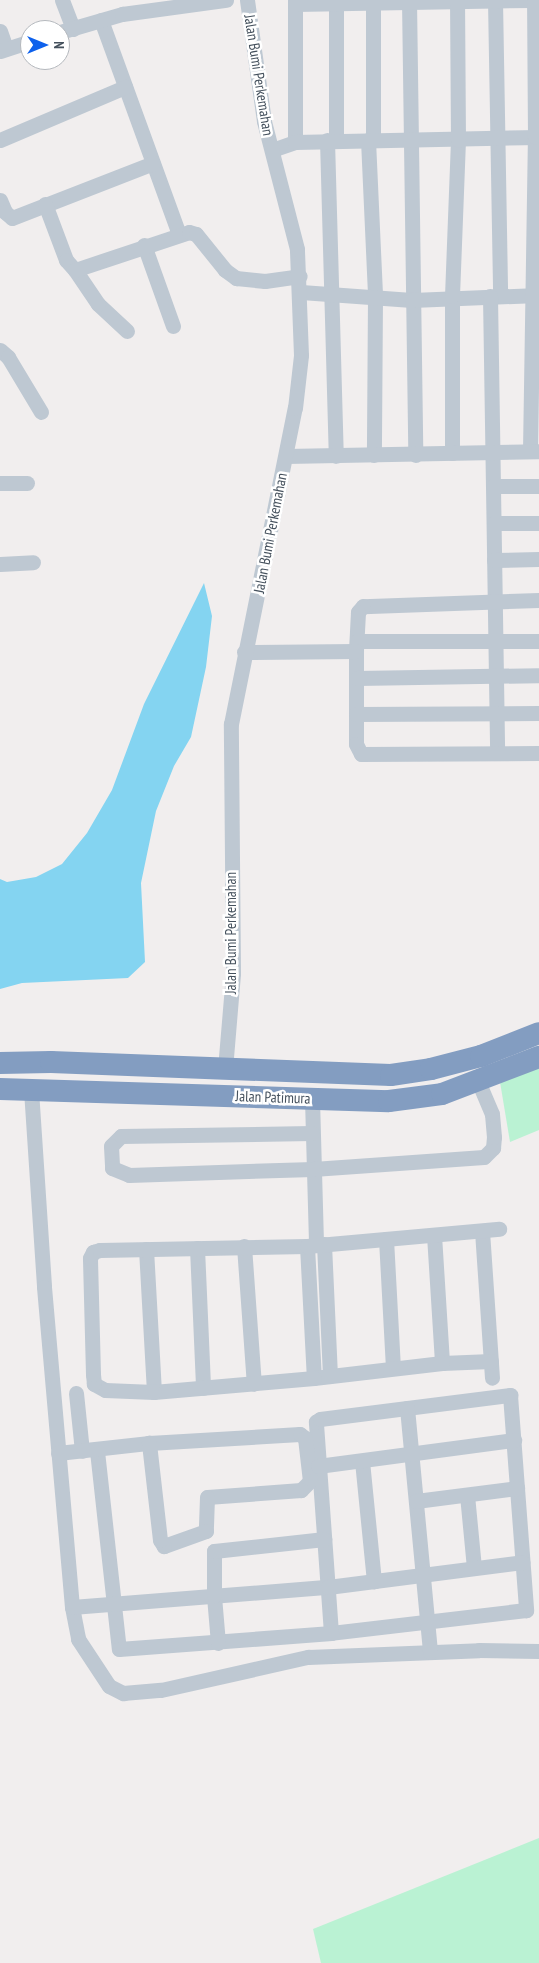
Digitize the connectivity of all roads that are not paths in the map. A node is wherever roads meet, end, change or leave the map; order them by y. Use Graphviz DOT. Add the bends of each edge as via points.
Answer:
graph roads {
  1 [pos="62,0"];
  2 [pos="226,0"];
  3 [pos="246,0"];
  4 [pos="533,0"];
  5 [pos="452,1"];
  6 [pos="495,1"];
  7 [pos="295,2"];
  8 [pos="336,2"];
  9 [pos="373,2"];
  10 [pos="409,2"];
  11 [pos="65,20"];
  12 [pos="101,20"];
  13 [pos="70,30"];
  14 [pos="0,31"];
  15 [pos="20,44"];
  16 [pos="3,49"];
  17 [pos="125,88"];
  18 [pos="537,137"];
  19 [pos="410,139"];
  20 [pos="453,139"];
  21 [pos="497,139"];
  22 [pos="0,140"];
  23 [pos="331,140"];
  24 [pos="370,140"];
  25 [pos="295,142"];
  26 [pos="272,150"];
  27 [pos="153,163"];
  28 [pos="0,200"];
  29 [pos="45,204"];
  30 [pos="179,234"];
  31 [pos="144,245"];
  32 [pos="75,270"];
  33 [pos="300,276"];
  34 [pos="300,292"];
  35 [pos="333,294"];
  36 [pos="535,295"];
  37 [pos="495,296"];
  38 [pos="375,297"];
  39 [pos="448,297"];
  40 [pos="412,300"];
  41 [pos="173,326"];
  42 [pos="127,331"];
  43 [pos="0,350"];
  44 [pos="41,412"];
  45 [pos="534,451"];
  46 [pos="493,452"];
  47 [pos="452,453"];
  48 [pos="414,454"];
  49 [pos="374,455"];
  50 [pos="286,456"];
  51 [pos="336,456"];
  52 [pos="0,483"];
  53 [pos="27,483"];
  54 [pos="493,486"];
  55 [pos="539,486"];
  56 [pos="494,523"];
  57 [pos="539,523"];
  58 [pos="539,559"];
  59 [pos="494,560"];
  60 [pos="33,562"];
  61 [pos="0,564"];
  62 [pos="539,600"];
  63 [pos="495,601"];
  64 [pos="539,641"];
  65 [pos="495,642"];
  66 [pos="356,646"];
  67 [pos="244,652"];
  68 [pos="539,675"];
  69 [pos="496,676"];
  70 [pos="356,678"];
  71 [pos="539,713"];
  72 [pos="356,714"];
  73 [pos="496,714"];
  74 [pos="497,752"];
  75 [pos="539,753"];
  76 [pos="539,1033"];
  77 [pos="539,1057"];
  78 [pos="0,1063"];
  79 [pos="225,1069"];
  80 [pos="478,1081"];
  81 [pos="0,1089"];
  82 [pos="31,1090"];
  83 [pos="312,1099"];
  84 [pos="312,1133"];
  85 [pos="314,1169"];
  86 [pos="499,1229"];
  87 [pos="482,1231"];
  88 [pos="434,1235"];
  89 [pos="386,1239"];
  90 [pos="315,1245"];
  91 [pos="244,1246"];
  92 [pos="197,1248"];
  93 [pos="146,1249"];
  94 [pos="442,1362"];
  95 [pos="491,1362"];
  96 [pos="393,1368"];
  97 [pos="330,1376"];
  98 [pos="314,1378"];
  99 [pos="492,1378"];
  100 [pos="94,1384"];
  101 [pos="254,1384"];
  102 [pos="54,1387"];
  103 [pos="203,1388"];
  104 [pos="154,1392"];
  105 [pos="76,1393"];
  106 [pos="406,1408"];
  107 [pos="514,1440"];
  108 [pos="149,1443"];
  109 [pos="89,1451"];
  110 [pos="58,1453"];
  111 [pos="411,1454"];
  112 [pos="362,1461"];
  113 [pos="318,1466"];
  114 [pos="517,1488"];
  115 [pos="467,1495"];
  116 [pos="416,1501"];
  117 [pos="324,1540"];
  118 [pos="522,1562"];
  119 [pos="474,1568"];
  120 [pos="423,1574"];
  121 [pos="374,1581"];
  122 [pos="328,1587"];
  123 [pos="214,1596"];
  124 [pos="112,1604"];
  125 [pos="72,1607"];
  126 [pos="428,1623"];
  127 [pos="331,1633"];
  128 [pos="218,1643"];
  129 [pos="539,1651"];
  130 [pos="430,1652"];
  1 -- 11 [label="street"];
  2 -- 12 [label="street"];
  3 -- 26 [label="street, Jalan Bumi Perkemahan" via="258,93"];
  4 -- 6 [label="street"];
  4 -- 18 [label="street"];
  5 -- 6 [label="street"];
  5 -- 10 [label="street"];
  5 -- 20 [label="street"];
  6 -- 21 [label="street"];
  7 -- 8 [label="street"];
  7 -- 25 [label="street"];
  8 -- 9 [label="street"];
  8 -- 23 [label="street"];
  9 -- 10 [label="street"];
  9 -- 24 [label="street"];
  10 -- 19 [label="street"];
  12 -- 13 [label="street"];
  12 -- 17 [label="street"];
  14 -- 16 [label="street"];
  15 -- 16 [label="street"];
  17 -- 22 [label="street"];
  17 -- 27 [label="street"];
  18 -- 21 [label="street"];
  18 -- 36 [label="street"];
  19 -- 20 [label="street"];
  19 -- 24 [label="street"];
  19 -- 40 [label="street"];
  20 -- 21 [label="street"];
  20 -- 39 [label="street"];
  21 -- 37 [label="street"];
  23 -- 24 [label="street"];
  23 -- 25 [label="street"];
  23 -- 35 [label="street"];
  24 -- 38 [label="street"];
  25 -- 26 [label="street"];
  26 -- 33 [label="street, Jalan Bumi Perkemahan" via="292,223"];
  27 -- 29 [label="street"];
  27 -- 30 [label="street"];
  28 -- 29 [label="street" via="12,218"];
  29 -- 32 [label="street" via="66,260"];
  30 -- 31 [label="street"];
  30 -- 33 [label="street" via="196,234 225,270 236,278 265,281"];
  31 -- 32 [label="street"];
  31 -- 41 [label="street"];
  32 -- 42 [label="street" via="98,304"];
  33 -- 34 [label="street, Jalan Bumi Perkemahan"];
  34 -- 35 [label="street"];
  34 -- 50 [label="street, Jalan Bumi Perkemahan" via="301,355"];
  35 -- 38 [label="street"];
  35 -- 51 [label="street"];
  36 -- 37 [label="street"];
  36 -- 45 [label="street"];
  37 -- 39 [label="street"];
  37 -- 46 [label="street"];
  38 -- 40 [label="street"];
  38 -- 49 [label="street"];
  39 -- 40 [label="street"];
  39 -- 47 [label="street"];
  40 -- 48 [label="street"];
  43 -- 44 [label="street" via="8,357"];
  45 -- 46 [label="street"];
  46 -- 47 [label="street"];
  46 -- 54 [label="street"];
  47 -- 48 [label="street"];
  48 -- 49 [label="street"];
  49 -- 51 [label="street"];
  50 -- 51 [label="street"];
  50 -- 67 [label="street, Jalan Bumi Perkemahan"];
  52 -- 53 [label="street"];
  54 -- 55 [label="street"];
  54 -- 56 [label="street"];
  56 -- 57 [label="street"];
  56 -- 59 [label="street"];
  58 -- 59 [label="street"];
  59 -- 63 [label="street"];
  60 -- 61 [label="street"];
  62 -- 63 [label="street"];
  63 -- 65 [label="street"];
  63 -- 66 [label="street" via="363,606 358,612"];
  64 -- 65 [label="street"];
  65 -- 66 [label="street"];
  65 -- 69 [label="street"];
  66 -- 67 [label="street"];
  66 -- 70 [label="street"];
  67 -- 79 [label="street, Jalan Bumi Perkemahan" via="231,724 234,973"];
  68 -- 69 [label="street"];
  69 -- 70 [label="street"];
  69 -- 73 [label="street"];
  70 -- 72 [label="street"];
  71 -- 73 [label="street"];
  72 -- 73 [label="street"];
  72 -- 74 [label="street" via="356,744 361,754"];
  73 -- 74 [label="street"];
  74 -- 75 [label="street"];
  76 -- 79 [label="highway, Jalan Patimura" via="481,1056 391,1075"];
  77 -- 80 [label="highway, Jalan Patimura"];
  78 -- 79 [label="highway, Jalan Patimura"];
  80 -- 83 [label="highway, Jalan Patimura" via="442,1094 389,1101"];
  80 -- 85 [label="street" via="492,1114 494,1137 493,1148 484,1157"];
  81 -- 82 [label="highway, Jalan Patimura"];
  82 -- 83 [label="highway, Jalan Patimura"];
  82 -- 102 [label="street"];
  83 -- 84 [label="street"];
  84 -- 85 [label="street"];
  84 -- 85 [label="street" via="121,1136 112,1146 112,1168 129,1175"];
  85 -- 90 [label="street"];
  86 -- 87 [label="street"];
  87 -- 88 [label="street"];
  87 -- 95 [label="street"];
  88 -- 89 [label="street"];
  88 -- 94 [label="street"];
  89 -- 90 [label="street"];
  89 -- 96 [label="street"];
  90 -- 91 [label="street"];
  90 -- 97 [label="street"];
  90 -- 98 [label="street"];
  91 -- 92 [label="street"];
  91 -- 101 [label="street"];
  92 -- 93 [label="street"];
  92 -- 103 [label="street"];
  93 -- 100 [label="street" via="100,1250 91,1255"];
  93 -- 104 [label="street"];
  94 -- 95 [label="street"];
  94 -- 96 [label="street"];
  95 -- 99 [label="street"];
  96 -- 97 [label="street"];
  97 -- 98 [label="street"];
  98 -- 101 [label="street"];
  100 -- 104 [label="street" via="105,1390"];
  100 -- 105 [label="street" via="86,1392"];
  101 -- 103 [label="street"];
  102 -- 105 [label="street"];
  102 -- 110 [label="street"];
  103 -- 104 [label="street"];
  105 -- 109 [label="street"];
  106 -- 107 [label="street" via="510,1394"];
  106 -- 111 [label="street"];
  106 -- 113 [label="street" via="318,1420 314,1426"];
  107 -- 111 [label="street"];
  107 -- 114 [label="street"];
  108 -- 108 [label="street" via="302,1435 310,1481 301,1490 207,1497 206,1531 164,1546 160,1540"];
  108 -- 109 [label="street"];
  109 -- 110 [label="street"];
  109 -- 124 [label="street"];
  110 -- 125 [label="street"];
  111 -- 112 [label="street"];
  111 -- 116 [label="street"];
  112 -- 113 [label="street"];
  112 -- 121 [label="street"];
  113 -- 117 [label="street"];
  114 -- 115 [label="street"];
  114 -- 118 [label="street"];
  115 -- 116 [label="street"];
  115 -- 119 [label="street"];
  116 -- 120 [label="street"];
  117 -- 122 [label="street"];
  117 -- 123 [label="street" via="216,1550"];
  118 -- 119 [label="street"];
  118 -- 126 [label="street" via="525,1611"];
  119 -- 120 [label="street"];
  120 -- 121 [label="street"];
  120 -- 126 [label="street"];
  121 -- 122 [label="street"];
  122 -- 123 [label="street"];
  122 -- 127 [label="street"];
  123 -- 124 [label="street"];
  123 -- 128 [label="street"];
  124 -- 125 [label="street"];
  124 -- 128 [label="street" via="117,1645 121,1650"];
  125 -- 130 [label="street" via="78,1639 109,1686 123,1693 161,1690 308,1657"];
  126 -- 127 [label="street"];
  126 -- 130 [label="street"];
  127 -- 128 [label="street"];
  129 -- 130 [label="street"];
}
